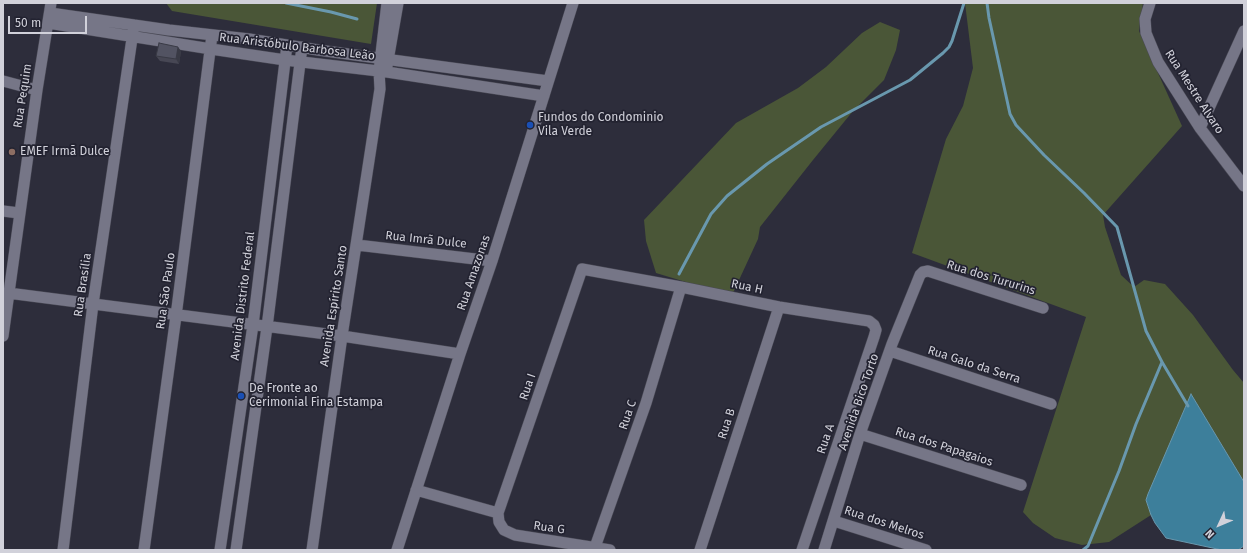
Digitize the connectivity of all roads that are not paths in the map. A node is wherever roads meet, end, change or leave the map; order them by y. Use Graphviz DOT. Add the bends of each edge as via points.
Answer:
graph roads {
  1 [pos="387,3"];
  2 [pos="398,3"];
  3 [pos="573,3"];
  4 [pos="1150,3"];
  5 [pos="49,13"];
  6 [pos="134,25"];
  7 [pos="1244,31"];
  8 [pos="212,35"];
  9 [pos="133,36"];
  10 [pos="287,45"];
  11 [pos="302,47"];
  12 [pos="211,49"];
  13 [pos="385,58"];
  14 [pos="285,60"];
  15 [pos="300,62"];
  16 [pos="383,71"];
  17 [pos="3,81"];
  18 [pos="548,81"];
  19 [pos="37,90"];
  20 [pos="544,96"];
  21 [pos="1200,128"];
  22 [pos="1244,186"];
  23 [pos="3,211"];
  24 [pos="20,213"];
  25 [pos="357,245"];
  26 [pos="492,261"];
  27 [pos="582,269"];
  28 [pos="930,272"];
  29 [pos="681,287"];
  30 [pos="8,294"];
  31 [pos="93,304"];
  32 [pos="779,307"];
  33 [pos="1043,308"];
  34 [pos="176,316"];
  35 [pos="253,325"];
  36 [pos="267,327"];
  37 [pos="3,330"];
  38 [pos="342,336"];
  39 [pos="874,337"];
  40 [pos="891,348"];
  41 [pos="460,354"];
  42 [pos="1050,404"];
  43 [pos="860,434"];
  44 [pos="1021,486"];
  45 [pos="416,490"];
  46 [pos="498,513"];
  47 [pos="834,521"];
  48 [pos="594,549"];
  49 [pos="63,550"];
  50 [pos="144,550"];
  51 [pos="220,550"];
  52 [pos="236,550"];
  53 [pos="312,550"];
  54 [pos="397,550"];
  55 [pos="610,550"];
  56 [pos="700,550"];
  57 [pos="802,550"];
  58 [pos="824,550"];
  59 [pos="926,550"];
  1 -- 13 [label="street, Avenida Espírito Santo"];
  2 -- 13 [label="street, Avenida Espírito Santo"];
  3 -- 18 [label="street, Rua Amazonas"];
  4 -- 21 [label="street, Rua Mestre Alvaro" via="1145,19 1150,44 1158,62"];
  5 -- 6 [label="street"];
  5 -- 9 [label="street, Rua Aristóbulo Barbosa Leão"];
  5 -- 19 [label="street, Rua Pequim"];
  6 -- 8 [label="street"];
  6 -- 9 [label="street, Rua Brasília"];
  7 -- 21 [label="street"];
  8 -- 10 [label="street"];
  8 -- 12 [label="street, Rua São Paulo"];
  9 -- 12 [label="street, Rua Aristóbulo Barbosa Leão"];
  9 -- 31 [label="street, Rua Brasília"];
  10 -- 11 [label="street"];
  10 -- 14 [label="street, Avenida Distrito Federal"];
  11 -- 13 [label="street"];
  11 -- 15 [label="street"];
  12 -- 14 [label="street, Rua Aristóbulo Barbosa Leão"];
  12 -- 34 [label="street, Rua São Paulo"];
  13 -- 16 [label="street, Avenida Espírito Santo"];
  13 -- 18 [label="street"];
  14 -- 15 [label="street, Rua Aristóbulo Barbosa Leão"];
  14 -- 35 [label="street, Avenida Distrito Federal"];
  15 -- 16 [label="street, Rua Aristóbulo Barbosa Leão"];
  15 -- 36 [label="street"];
  16 -- 20 [label="street, Rua Aristóbulo Barbosa Leão"];
  16 -- 25 [label="street, Avenida Espírito Santo"];
  17 -- 19 [label="street"];
  18 -- 20 [label="street, Rua Amazonas"];
  19 -- 24 [label="street, Rua Pequim"];
  20 -- 26 [label="street, Rua Amazonas"];
  21 -- 22 [label="street, Rua Mestre Alvaro"];
  23 -- 24 [label="street"];
  24 -- 30 [label="street, Rua Pequim"];
  25 -- 26 [label="street, Rua Imrã Dulce"];
  25 -- 38 [label="street, Avenida Espírito Santo"];
  26 -- 41 [label="street, Rua Amazonas"];
  27 -- 29 [label="street, Rua H"];
  27 -- 46 [label="street, Rua I"];
  28 -- 33 [label="street, Rua dos Tururins"];
  28 -- 40 [label="street, Avenida Bico Torto" via="920,275"];
  29 -- 32 [label="street, Rua H"];
  29 -- 48 [label="street, Rua C" via="646,403"];
  30 -- 31 [label="street"];
  30 -- 37 [label="street, Rua Pequim"];
  31 -- 34 [label="street"];
  31 -- 49 [label="street, Rua Brasília"];
  32 -- 39 [label="street, Rua H" via="869,321 875,327"];
  32 -- 56 [label="street, Rua B"];
  34 -- 35 [label="street"];
  34 -- 50 [label="street, Rua São Paulo"];
  35 -- 36 [label="street"];
  35 -- 51 [label="street, Avenida Distrito Federal"];
  36 -- 38 [label="street"];
  36 -- 52 [label="street"];
  38 -- 41 [label="street"];
  38 -- 53 [label="street, Avenida Espírito Santo"];
  39 -- 40 [label="street"];
  39 -- 57 [label="street, Rua A"];
  40 -- 42 [label="street, Rua Galo da Serra"];
  40 -- 43 [label="street, Avenida Bico Torto"];
  41 -- 45 [label="street, Rua Amazonas"];
  43 -- 44 [label="street, Rua dos Papagaios"];
  43 -- 47 [label="street, Avenida Bico Torto"];
  45 -- 46 [label="street"];
  45 -- 54 [label="street, Rua Amazonas"];
  46 -- 48 [label="street, Rua G" via="501,527 510,533"];
  47 -- 58 [label="street, Avenida Bico Torto"];
  47 -- 59 [label="street, Rua dos Melros"];
  48 -- 55 [label="street, Rua G"];
}
